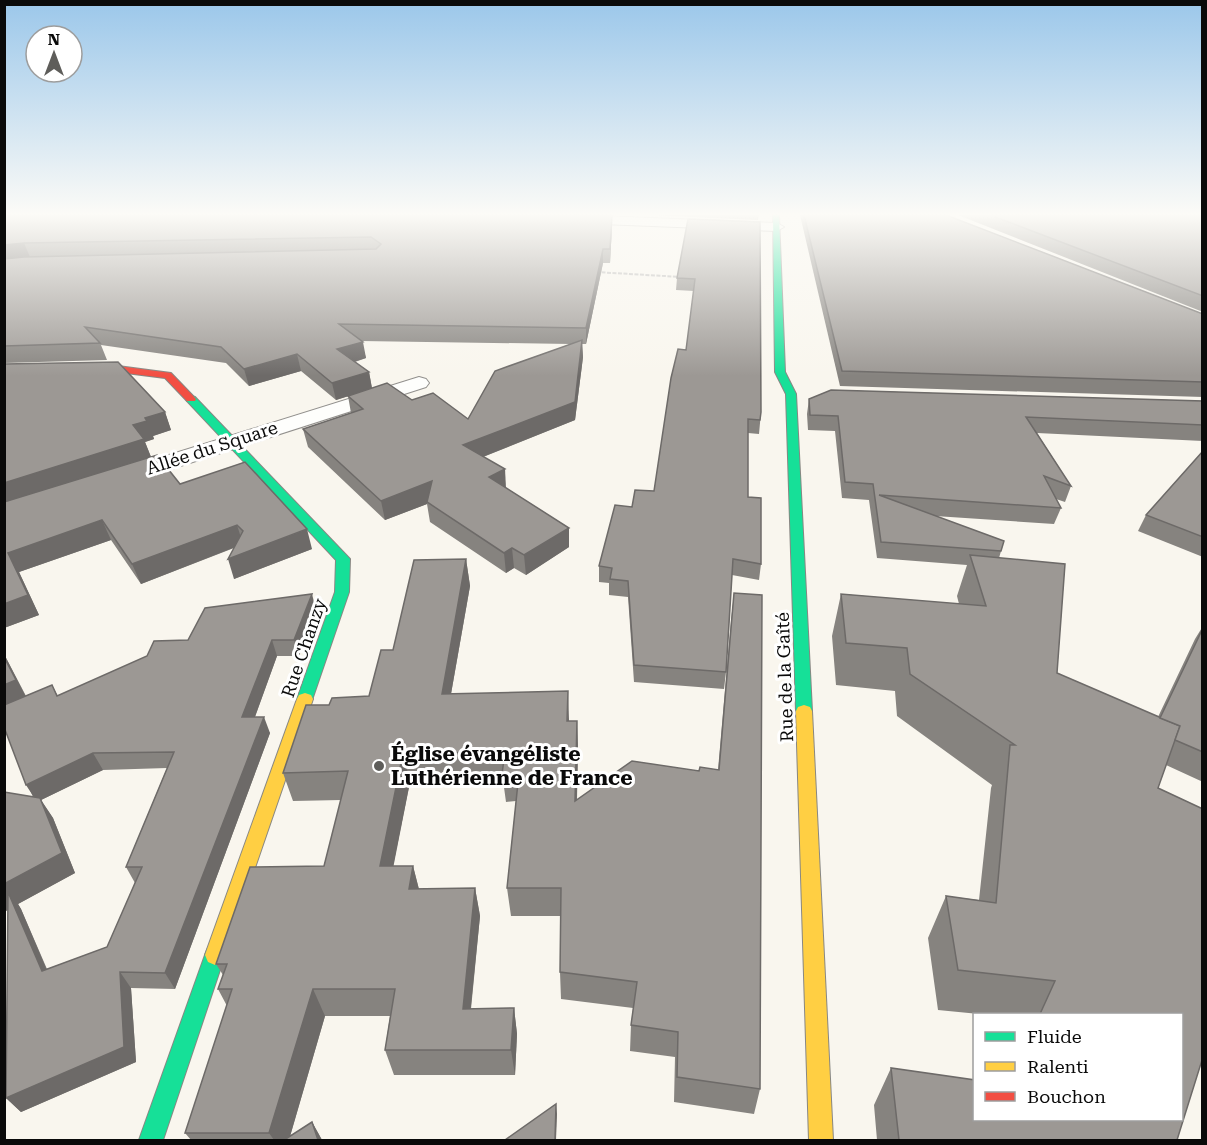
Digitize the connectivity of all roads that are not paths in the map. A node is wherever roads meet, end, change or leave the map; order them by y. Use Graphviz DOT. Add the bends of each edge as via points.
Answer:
graph roads {
  1 [pos="777,268"];
  2 [pos="4,372"];
  3 [pos="420,383"];
  4 [pos="233,441"];
  5 [pos="105,483"];
  6 [pos="151,1140"];
  7 [pos="821,1140"];
  1 -- 7 [label="street, Rue de la Gaîté" via="780,372 797,395"];
  2 -- 4 [label="street, Rue Chanzy" via="118,369 168,375"];
  3 -- 4 [label="lane, Allée du Square"];
  4 -- 5 [label="lane, Allée du Square"];
  4 -- 6 [label="street, Rue Chanzy" via="343,559 342,592"];
}
